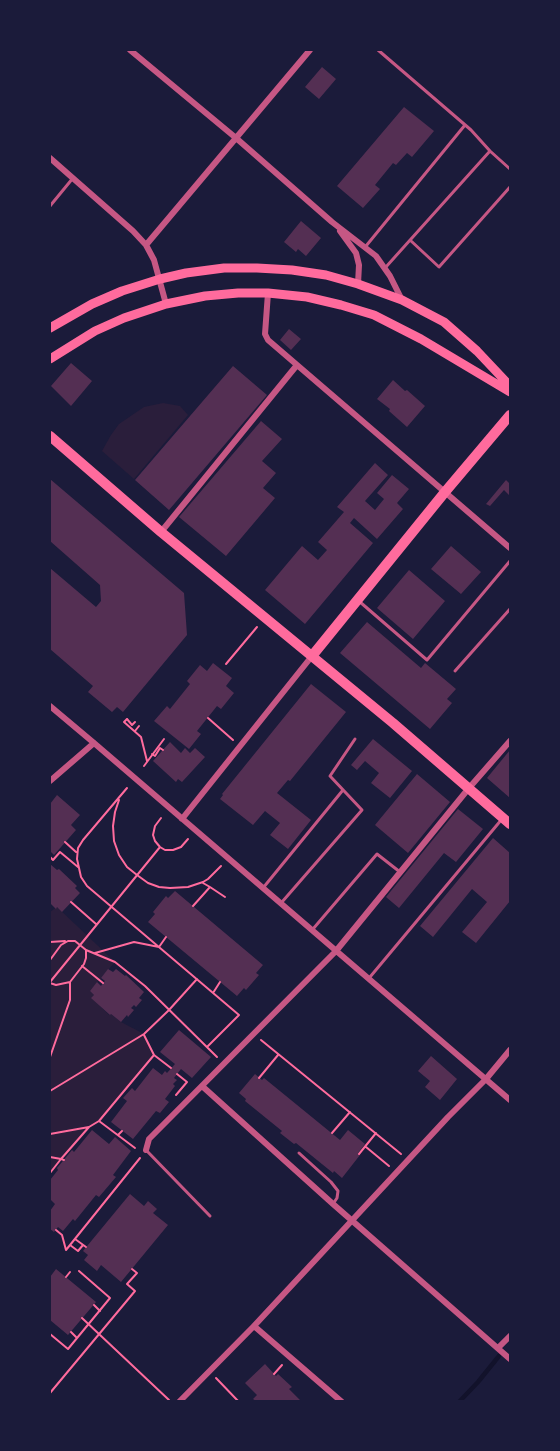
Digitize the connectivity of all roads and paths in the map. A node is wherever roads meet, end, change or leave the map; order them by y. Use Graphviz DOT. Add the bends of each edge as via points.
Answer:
graph roads {
  1 [pos="130,50"];
  2 [pos="310,50"];
  3 [pos="378,50"];
  4 [pos="465,125"];
  5 [pos="236,138"];
  6 [pos="490,151"];
  7 [pos="50,158"];
  8 [pos="510,169"];
  9 [pos="73,178"];
  10 [pos="510,187"];
  11 [pos="50,206"];
  12 [pos="332,222"];
  13 [pos="410,240"];
  14 [pos="146,245"];
  15 [pos="366,246"];
  16 [pos="385,268"];
  17 [pos="160,279"];
  18 [pos="357,284"];
  19 [pos="268,293"];
  20 [pos="402,300"];
  21 [pos="166,303"];
  22 [pos="50,328"];
  23 [pos="50,359"];
  24 [pos="297,365"];
  25 [pos="510,386"];
  26 [pos="510,392"];
  27 [pos="510,415"];
  28 [pos="50,436"];
  29 [pos="445,492"];
  30 [pos="161,532"];
  31 [pos="510,548"];
  32 [pos="510,561"];
  33 [pos="357,600"];
  34 [pos="510,609"];
  35 [pos="265,618"];
  36 [pos="312,657"];
  37 [pos="226,664"];
  38 [pos="455,671"];
  39 [pos="50,706"];
  40 [pos="208,718"];
  41 [pos="135,722"];
  42 [pos="139,726"];
  43 [pos="135,731"];
  44 [pos="164,739"];
  45 [pos="355,740"];
  46 [pos="510,741"];
  47 [pos="94,743"];
  48 [pos="240,746"];
  49 [pos="163,750"];
  50 [pos="152,754"];
  51 [pos="147,761"];
  52 [pos="144,766"];
  53 [pos="50,781"];
  54 [pos="127,788"];
  55 [pos="469,788"];
  56 [pos="343,790"];
  57 [pos="120,797"];
  58 [pos="161,818"];
  59 [pos="182,819"];
  60 [pos="507,821"];
  61 [pos="188,839"];
  62 [pos="65,842"];
  63 [pos="160,847"];
  64 [pos="77,853"];
  65 [pos="50,856"];
  66 [pos="221,866"];
  67 [pos="78,867"];
  68 [pos="400,872"];
  69 [pos="136,875"];
  70 [pos="203,882"];
  71 [pos="210,887"];
  72 [pos="263,888"];
  73 [pos="225,897"];
  74 [pos="71,902"];
  75 [pos="281,903"];
  76 [pos="193,906"];
  77 [pos="112,907"];
  78 [pos="97,925"];
  79 [pos="312,931"];
  80 [pos="166,937"];
  81 [pos="68,941"];
  82 [pos="50,942"];
  83 [pos="80,946"];
  84 [pos="159,947"];
  85 [pos="86,950"];
  86 [pos="336,951"];
  87 [pos="93,954"];
  88 [pos="50,960"];
  89 [pos="82,966"];
  90 [pos="197,979"];
  91 [pos="369,979"];
  92 [pos="70,981"];
  93 [pos="50,982"];
  94 [pos="220,982"];
  95 [pos="103,983"];
  96 [pos="213,993"];
  97 [pos="169,1010"];
  98 [pos="144,1034"];
  99 [pos="254,1034"];
  100 [pos="198,1038"];
  101 [pos="194,1042"];
  102 [pos="207,1047"];
  103 [pos="510,1050"];
  104 [pos="279,1054"];
  105 [pos="154,1055"];
  106 [pos="50,1057"];
  107 [pos="224,1065"];
  108 [pos="171,1068"];
  109 [pos="177,1074"];
  110 [pos="259,1078"];
  111 [pos="486,1079"];
  112 [pos="202,1086"];
  113 [pos="124,1090"];
  114 [pos="50,1091"];
  115 [pos="128,1093"];
  116 [pos="176,1095"];
  117 [pos="510,1100"];
  118 [pos="350,1112"];
  119 [pos="99,1121"];
  120 [pos="89,1127"];
  121 [pos="122,1131"];
  122 [pos="332,1133"];
  123 [pos="376,1133"];
  124 [pos="50,1134"];
  125 [pos="118,1135"];
  126 [pos="366,1147"];
  127 [pos="145,1152"];
  128 [pos="299,1154"];
  129 [pos="359,1154"];
  130 [pos="50,1157"];
  131 [pos="63,1159"];
  132 [pos="408,1160"];
  133 [pos="397,1172"];
  134 [pos="50,1173"];
  135 [pos="333,1203"];
  136 [pos="210,1216"];
  137 [pos="352,1221"];
  138 [pos="56,1230"];
  139 [pos="75,1239"];
  140 [pos="70,1245"];
  141 [pos="132,1269"];
  142 [pos="79,1271"];
  143 [pos="70,1272"];
  144 [pos="66,1277"];
  145 [pos="94,1305"];
  146 [pos="100,1311"];
  147 [pos="82,1318"];
  148 [pos="89,1324"];
  149 [pos="254,1326"];
  150 [pos="71,1332"];
  151 [pos="50,1334"];
  152 [pos="99,1334"];
  153 [pos="510,1336"];
  154 [pos="77,1338"];
  155 [pos="498,1348"];
  156 [pos="510,1359"];
  157 [pos="210,1371"];
  158 [pos="50,1393"];
  159 [pos="171,1401"];
  160 [pos="179,1401"];
  161 [pos="239,1401"];
  162 [pos="342,1401"];
  1 -- 5 [label="street"];
  2 -- 5 [label="street"];
  3 -- 4 [label="lane"];
  4 -- 6 [label="lane"];
  4 -- 15 [label="lane"];
  5 -- 12 [label="street"];
  5 -- 14 [label="street"];
  6 -- 8 [label="lane"];
  6 -- 13 [label="lane"];
  7 -- 9 [label="street"];
  9 -- 11 [label="lane"];
  9 -- 14 [label="street"];
  10 -- 13 [label="lane" via="439,267"];
  12 -- 15 [label="street"];
  12 -- 18 [label="street" via="356,253"];
  13 -- 16 [label="lane"];
  14 -- 17 [label="street"];
  15 -- 16 [label="street"];
  16 -- 20 [label="street"];
  17 -- 18 [label="main road" via="224,268 257,268 326,275"];
  17 -- 21 [label="street"];
  17 -- 22 [label="main road" via="92,304"];
  18 -- 20 [label="main road"];
  19 -- 21 [label="main road" via="205,296"];
  19 -- 24 [label="street" via="265,334"];
  19 -- 26 [label="main road" via="307,297 374,315"];
  20 -- 25 [label="main road" via="444,322"];
  21 -- 23 [label="main road" via="95,331"];
  24 -- 29 [label="street"];
  24 -- 30 [label="street"];
  27 -- 29 [label="main road"];
  28 -- 30 [label="main road"];
  29 -- 31 [label="street"];
  29 -- 33 [label="main road"];
  30 -- 35 [label="main road"];
  32 -- 33 [label="lane" via="427,660"];
  33 -- 36 [label="main road"];
  34 -- 38 [label="lane"];
  35 -- 36 [label="main road"];
  35 -- 37 [label="path"];
  36 -- 48 [label="street"];
  36 -- 55 [label="main road"];
  39 -- 47 [label="street"];
  40 -- 48 [label="path"];
  41 -- 43 [label="path" via="124,722"];
  42 -- 43 [label="path"];
  43 -- 51 [label="path" via="141,737"];
  44 -- 50 [label="path"];
  45 -- 56 [label="lane" via="330,776"];
  46 -- 55 [label="street"];
  47 -- 53 [label="street"];
  47 -- 59 [label="street"];
  48 -- 59 [label="street"];
  49 -- 50 [label="path"];
  50 -- 51 [label="path"];
  51 -- 52 [label="path"];
  54 -- 57 [label="path"];
  55 -- 60 [label="main road"];
  55 -- 68 [label="street"];
  56 -- 72 [label="lane"];
  56 -- 75 [label="lane" via="362,810"];
  57 -- 64 [label="path" via="83,840"];
  57 -- 69 [label="path" via="114,841 119,855"];
  58 -- 63 [label="path" via="153,835"];
  59 -- 72 [label="street"];
  60 -- 91 [label="lane"];
  61 -- 63 [label="path" via="181,848"];
  62 -- 64 [label="path"];
  63 -- 69 [label="path"];
  64 -- 67 [label="path"];
  65 -- 67 [label="path" via="53,860 60,852"];
  66 -- 70 [label="path"];
  67 -- 77 [label="path" via="87,886"];
  68 -- 79 [label="lane" via="377,854"];
  68 -- 86 [label="street"];
  69 -- 70 [label="path" via="159,887 188,887"];
  69 -- 77 [label="path"];
  70 -- 71 [label="path"];
  71 -- 73 [label="path"];
  71 -- 76 [label="path"];
  72 -- 75 [label="street"];
  74 -- 78 [label="path"];
  75 -- 79 [label="street"];
  77 -- 78 [label="path"];
  77 -- 84 [label="path"];
  78 -- 83 [label="path"];
  79 -- 86 [label="street"];
  80 -- 84 [label="path"];
  81 -- 82 [label="path"];
  81 -- 83 [label="path"];
  81 -- 88 [label="path"];
  83 -- 85 [label="path"];
  83 -- 93 [label="path"];
  84 -- 87 [label="path" via="134,942"];
  84 -- 90 [label="path"];
  85 -- 87 [label="path"];
  85 -- 89 [label="path"];
  86 -- 91 [label="street"];
  86 -- 99 [label="street"];
  87 -- 97 [label="path" via="115,962"];
  89 -- 92 [label="path"];
  89 -- 95 [label="path"];
  90 -- 96 [label="path"];
  90 -- 97 [label="path"];
  91 -- 111 [label="street"];
  92 -- 93 [label="path" via="56,986"];
  92 -- 106 [label="path" via="70,1000"];
  94 -- 96 [label="path"];
  96 -- 102 [label="path" via="239,1015"];
  97 -- 98 [label="path"];
  97 -- 100 [label="path"];
  98 -- 105 [label="path"];
  98 -- 114 [label="path"];
  99 -- 104 [label="path"];
  99 -- 107 [label="street"];
  100 -- 101 [label="path"];
  100 -- 102 [label="path"];
  102 -- 107 [label="path"];
  103 -- 111 [label="street"];
  104 -- 110 [label="path"];
  104 -- 118 [label="path"];
  105 -- 108 [label="path"];
  105 -- 113 [label="path"];
  107 -- 112 [label="street"];
  109 -- 116 [label="path" via="187,1082"];
  111 -- 117 [label="street"];
  111 -- 132 [label="street"];
  112 -- 127 [label="street" via="149,1139"];
  112 -- 135 [label="street"];
  113 -- 115 [label="path"];
  113 -- 119 [label="path"];
  118 -- 122 [label="path"];
  118 -- 123 [label="path"];
  119 -- 120 [label="path"];
  119 -- 125 [label="path"];
  120 -- 124 [label="path"];
  120 -- 131 [label="path"];
  121 -- 125 [label="path"];
  123 -- 126 [label="path"];
  123 -- 132 [label="path"];
  125 -- 127 [label="path"];
  126 -- 129 [label="path"];
  126 -- 133 [label="path"];
  127 -- 136 [label="lane"];
  127 -- 139 [label="path"];
  128 -- 135 [label="lane" via="338,1191"];
  130 -- 131 [label="path"];
  131 -- 134 [label="path"];
  132 -- 133 [label="street"];
  133 -- 137 [label="street"];
  135 -- 137 [label="street"];
  137 -- 149 [label="street"];
  137 -- 155 [label="street"];
  138 -- 140 [label="path" via="62,1235 66,1250"];
  139 -- 140 [label="path"];
  139 -- 140 [label="path" via="84,1246 78,1251"];
  141 -- 152 [label="path" via="137,1273 127,1284 135,1291"];
  142 -- 146 [label="path" via="110,1298"];
  143 -- 144 [label="path"];
  145 -- 146 [label="path"];
  146 -- 148 [label="path"];
  147 -- 148 [label="path"];
  148 -- 152 [label="path"];
  148 -- 154 [label="path"];
  149 -- 157 [label="street"];
  149 -- 162 [label="street"];
  150 -- 154 [label="path"];
  151 -- 154 [label="path" via="68,1349"];
  152 -- 158 [label="path"];
  152 -- 159 [label="path"];
  153 -- 155 [label="street"];
  155 -- 156 [label="street"];
  157 -- 160 [label="street"];
  157 -- 161 [label="path"];
}
